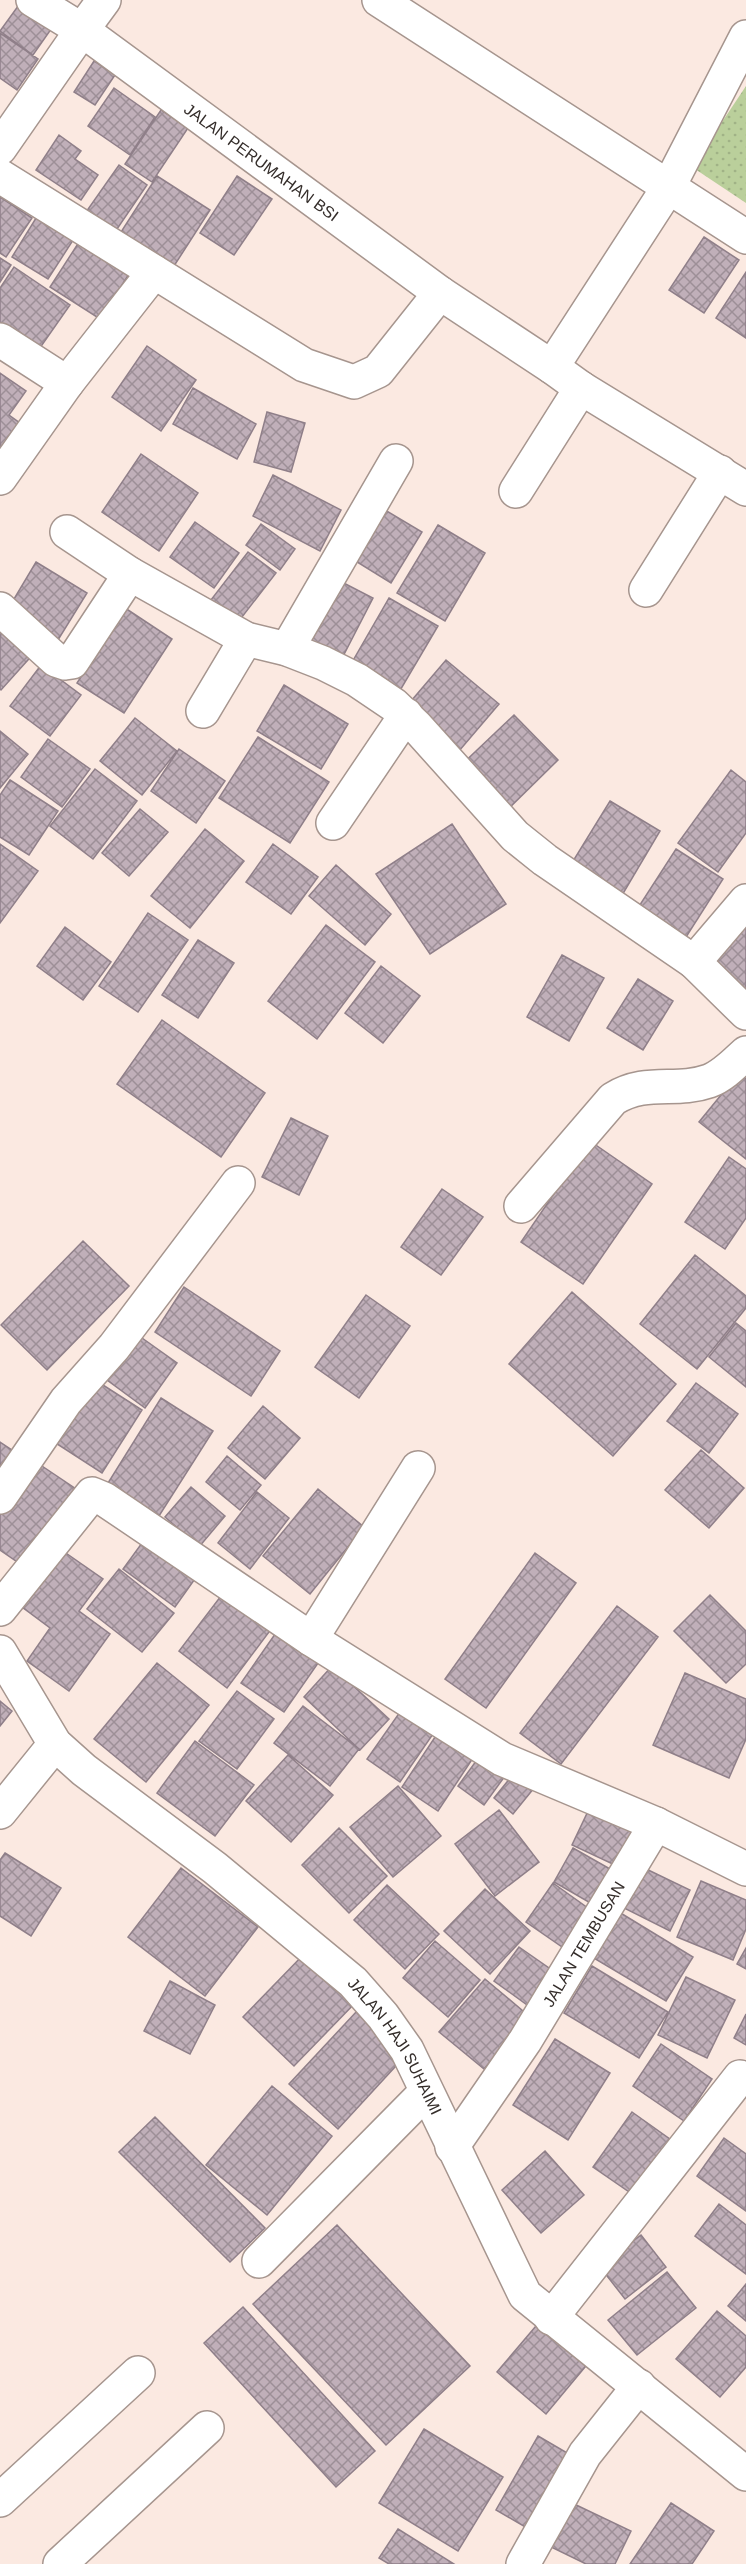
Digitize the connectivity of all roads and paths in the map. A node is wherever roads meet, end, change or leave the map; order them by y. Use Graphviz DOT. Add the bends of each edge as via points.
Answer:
graph roads {
  1 [pos="33,0"];
  2 [pos="104,0"];
  3 [pos="379,0"];
  4 [pos="82,30"];
  5 [pos="746,37"];
  6 [pos="0,148"];
  7 [pos="0,176"];
  8 [pos="668,188"];
  9 [pos="746,237"];
  10 [pos="154,272"];
  11 [pos="440,293"];
  12 [pos="0,340"];
  13 [pos="552,367"];
  14 [pos="67,383"];
  15 [pos="581,388"];
  16 [pos="396,461"];
  17 [pos="0,478"];
  18 [pos="733,480"];
  19 [pos="516,491"];
  20 [pos="67,532"];
  21 [pos="130,574"];
  22 [pos="646,590"];
  23 [pos="0,609"];
  24 [pos="246,639"];
  25 [pos="287,649"];
  26 [pos="203,711"];
  27 [pos="406,715"];
  28 [pos="333,823"];
  29 [pos="746,901"];
  30 [pos="694,962"];
  31 [pos="746,1013"];
  32 [pos="746,1053"];
  33 [pos="238,1183"];
  34 [pos="521,1206"];
  35 [pos="418,1468"];
  36 [pos="0,1497"];
  37 [pos="0,1609"];
  38 [pos="311,1639"];
  39 [pos="0,1652"];
  40 [pos="55,1744"];
  41 [pos="2,1807"];
  42 [pos="656,1824"];
  43 [pos="746,1869"];
  44 [pos="740,2077"];
  45 [pos="425,2093"];
  46 [pos="452,2147"];
  47 [pos="259,2261"];
  48 [pos="551,2318"];
  49 [pos="138,2373"];
  50 [pos="639,2386"];
  51 [pos="207,2428"];
  52 [pos="746,2474"];
  53 [pos="0,2500"];
  54 [pos="60,2564"];
  55 [pos="523,2564"];
  1 -- 4 [label="street, JALAN PERUMAHAN BSI"];
  2 -- 4 [label="street"];
  3 -- 8 [label="street"];
  4 -- 6 [label="street"];
  4 -- 11 [label="street, JALAN PERUMAHAN BSI"];
  5 -- 8 [label="street"];
  7 -- 10 [label="street"];
  8 -- 9 [label="street"];
  8 -- 13 [label="street"];
  10 -- 11 [label="street" via="304,365 354,382 378,370"];
  10 -- 14 [label="street"];
  11 -- 13 [label="street, JALAN PERUMAHAN BSI"];
  12 -- 14 [label="street"];
  13 -- 15 [label="street, JALAN PERUMAHAN BSI"];
  14 -- 17 [label="street"];
  15 -- 18 [label="street, JALAN PERUMAHAN BSI"];
  15 -- 19 [label="street"];
  16 -- 25 [label="street"];
  18 -- 22 [label="street, JALAN PERUMAHAN BSI"];
  20 -- 21 [label="street"];
  21 -- 23 [label="street" via="72,662 56,660"];
  21 -- 24 [label="street"];
  24 -- 25 [label="street"];
  24 -- 26 [label="street"];
  25 -- 27 [label="street" via="357,680"];
  27 -- 28 [label="street"];
  27 -- 30 [label="street" via="515,836 545,861"];
  29 -- 30 [label="street"];
  30 -- 31 [label="street"];
  32 -- 34 [label="street" via="712,1080 694,1085 644,1086 613,1099"];
  33 -- 36 [label="street" via="114,1347 66,1401"];
  35 -- 38 [label="street"];
  37 -- 38 [label="street" via="92,1494 104,1498"];
  38 -- 42 [label="street" via="502,1759"];
  39 -- 40 [label="street, JALAN HAJI SUHAIMI"];
  40 -- 41 [label="street"];
  40 -- 45 [label="street, JALAN HAJI SUHAIMI" via="353,1982 394,2030"];
  42 -- 43 [label="street"];
  42 -- 46 [label="street, JALAN TEMBUSAN" via="525,2041"];
  44 -- 48 [label="street"];
  45 -- 46 [label="street, JALAN HAJI SUHAIMI"];
  45 -- 47 [label="street"];
  46 -- 48 [label="street, JALAN HAJI SUHAIMI" via="525,2295"];
  48 -- 50 [label="street, JALAN HAJI SUHAIMI"];
  49 -- 53 [label="street"];
  50 -- 52 [label="street, JALAN HAJI SUHAIMI"];
  50 -- 55 [label="street" via="585,2454"];
  51 -- 54 [label="street"];
}
